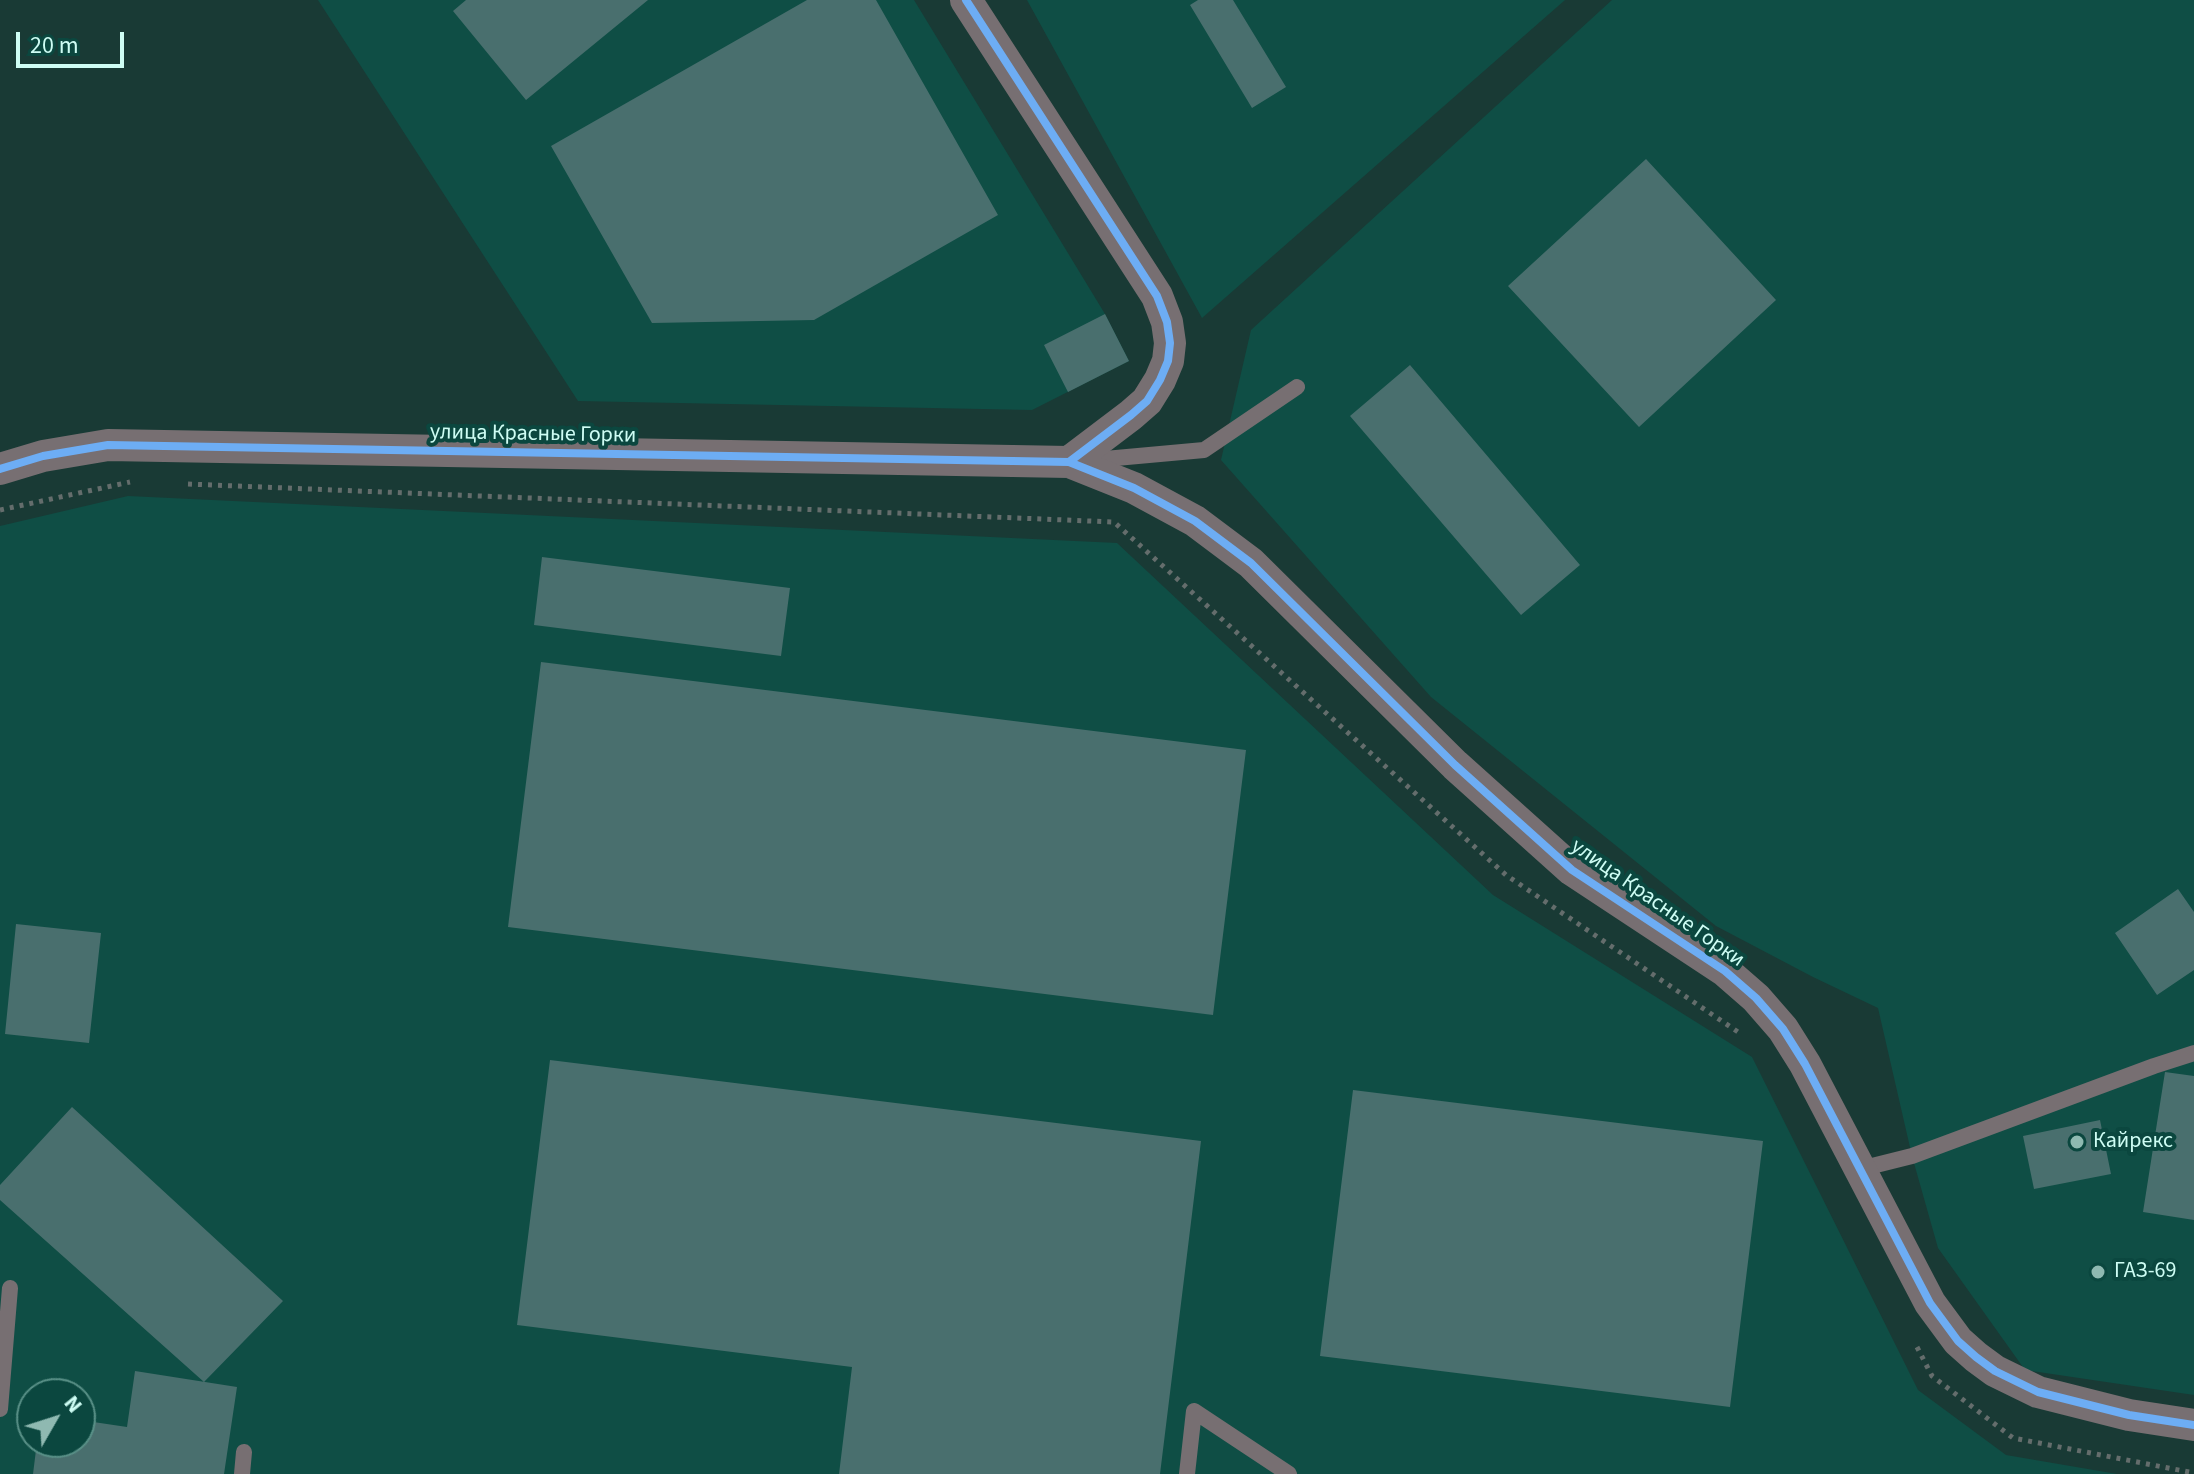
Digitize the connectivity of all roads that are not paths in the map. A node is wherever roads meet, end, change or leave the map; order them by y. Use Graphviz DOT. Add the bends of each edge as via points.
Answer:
graph roads {
  1 [pos="966,0"];
  2 [pos="1297,387"];
  3 [pos="1069,462"];
  4 [pos="0,469"];
  5 [pos="2194,1053"];
  6 [pos="1860,1169"];
  7 [pos="10,1288"];
  8 [pos="0,1409"];
  9 [pos="2194,1425"];
  10 [pos="244,1452"];
  11 [pos="242,1474"];
  12 [pos="1187,1474"];
  13 [pos="1289,1474"];
  1 -- 3 [label="street" via="1157,296 1167,322 1168,361 1147,401"];
  2 -- 3 [label="lane" via="1204,450"];
  3 -- 4 [label="street, улица Красные Горки" via="108,445"];
  3 -- 6 [label="street, улица Красные Горки" via="1155,498 1233,548 1455,765 1572,870 1725,971 1756,998 1805,1064"];
  5 -- 6 [label="lane" via="1912,1156"];
  6 -- 9 [label="street, улица Красные Горки" via="1930,1303 1976,1357 2038,1392"];
  7 -- 8 [label="lane"];
  10 -- 11 [label="lane"];
  12 -- 13 [label="lane" via="1194,1411"];
}
